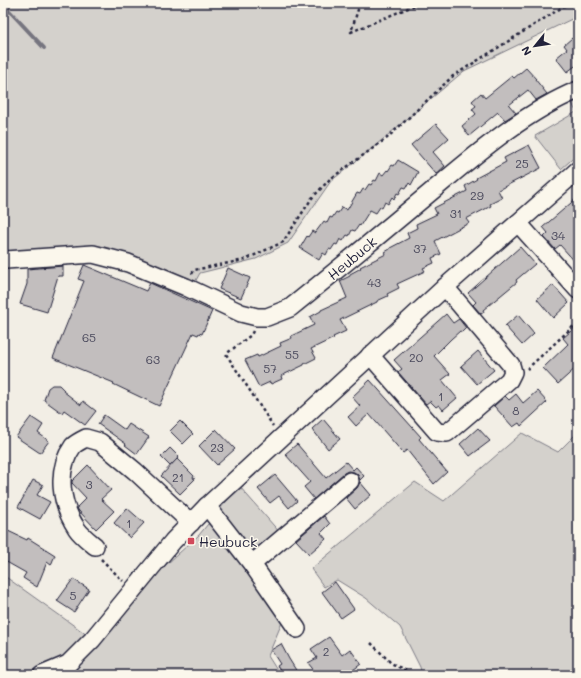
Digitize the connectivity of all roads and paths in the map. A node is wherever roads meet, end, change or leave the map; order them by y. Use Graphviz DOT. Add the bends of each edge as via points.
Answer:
graph roads {
  1 [pos="360,3"];
  2 [pos="420,3"];
  3 [pos="569,3"];
  4 [pos="578,90"];
  5 [pos="578,170"];
  6 [pos="518,223"];
  7 [pos="6,260"];
  8 [pos="186,287"];
  9 [pos="445,287"];
  10 [pos="578,290"];
  11 [pos="256,317"];
  12 [pos="578,322"];
  13 [pos="370,355"];
  14 [pos="513,372"];
  15 [pos="280,438"];
  16 [pos="350,481"];
  17 [pos="207,506"];
  18 [pos="190,523"];
  19 [pos="95,546"];
  20 [pos="252,564"];
  21 [pos="131,590"];
  22 [pos="297,629"];
  23 [pos="371,643"];
  24 [pos="42,675"];
  25 [pos="414,675"];
  1 -- 2 [label="path" via="351,32"];
  3 -- 8 [label="path" via="453,76 386,139 330,179 312,198 283,242 244,260 194,270"];
  4 -- 11 [label="street, Heubuck" via="559,98 483,148 290,308 267,317"];
  5 -- 6 [label="street"];
  6 -- 9 [label="street"];
  6 -- 10 [label="street"];
  7 -- 8 [label="street, Heubuck" via="93,254 128,264"];
  8 -- 11 [label="street, Heubuck" via="241,313"];
  9 -- 13 [label="street"];
  9 -- 14 [label="street" via="511,365"];
  11 -- 15 [label="path" via="252,334 226,354"];
  12 -- 14 [label="path" via="524,371"];
  13 -- 14 [label="street" via="437,432 447,433 509,380"];
  13 -- 15 [label="street"];
  15 -- 17 [label="street"];
  16 -- 20 [label="street"];
  17 -- 18 [label="street"];
  17 -- 20 [label="street"];
  18 -- 19 [label="street" via="100,442 86,438 74,445 65,463 61,485 65,505 78,530"];
  18 -- 21 [label="street"];
  19 -- 21 [label="path" via="101,558"];
  20 -- 22 [label="street"];
  21 -- 24 [label="street" via="92,640 68,664"];
  23 -- 25 [label="path" via="391,663"];
}
